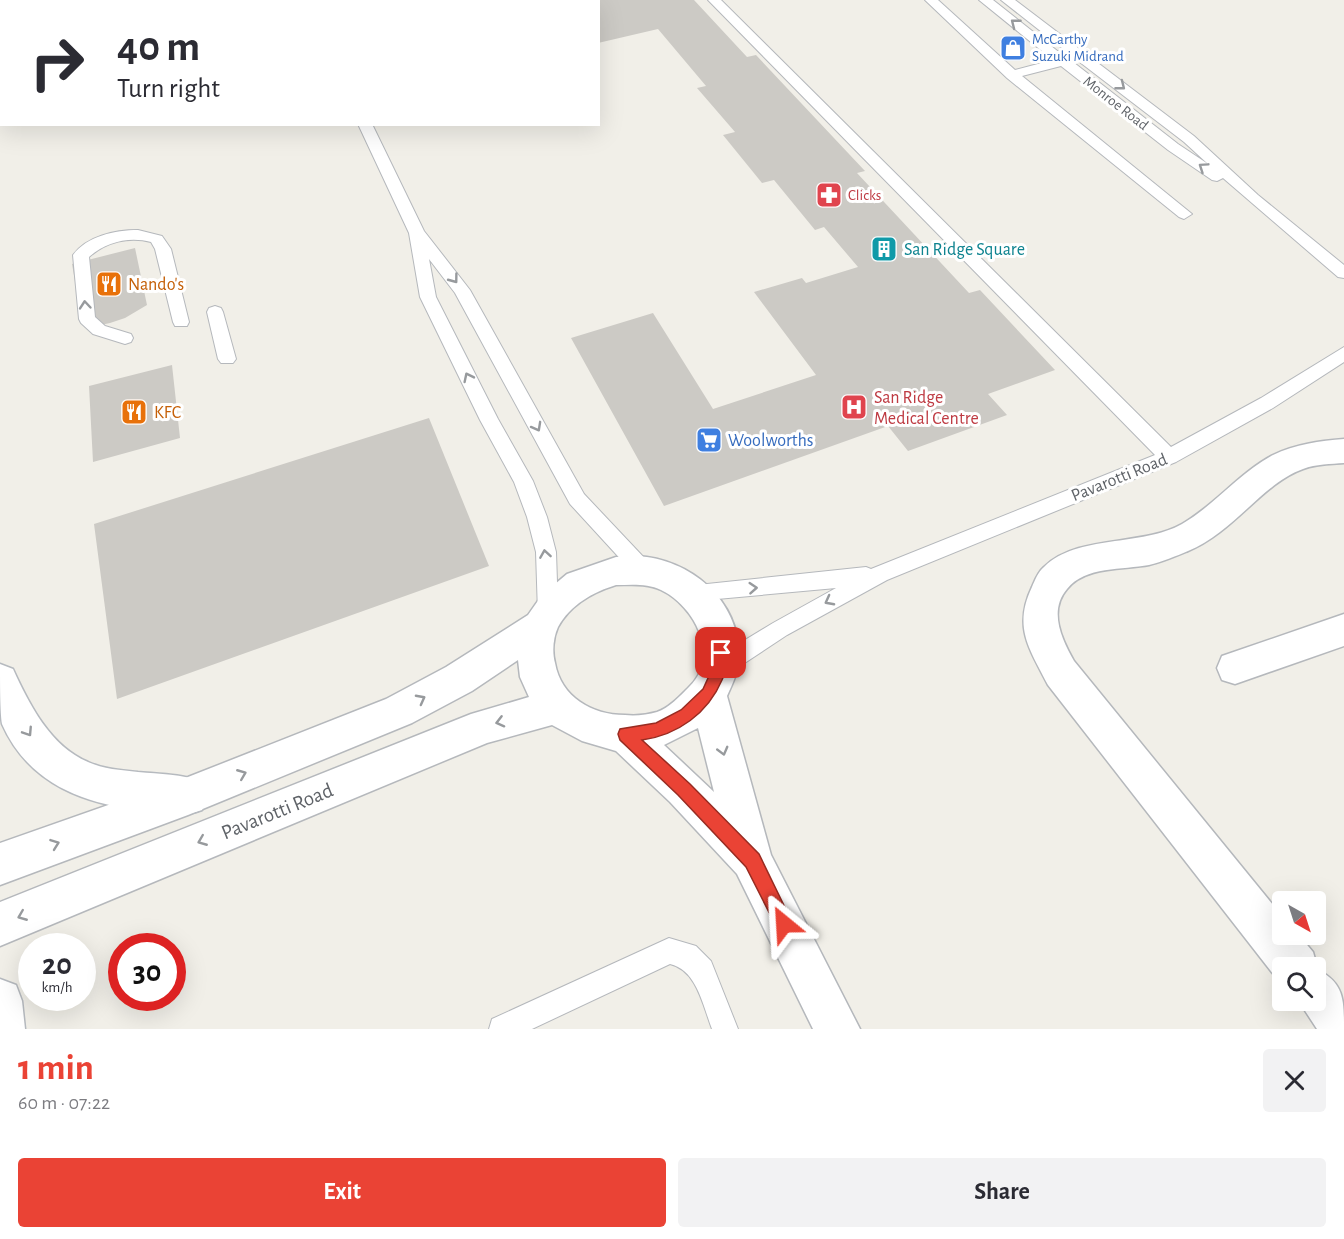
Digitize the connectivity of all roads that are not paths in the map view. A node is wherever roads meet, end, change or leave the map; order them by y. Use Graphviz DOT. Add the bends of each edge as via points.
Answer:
graph roads {
  1 [pos="714,0"];
  2 [pos="931,0"];
  3 [pos="985,0"];
  4 [pos="1007,0"];
  5 [pos="1082,56"];
  6 [pos="1063,61"];
  7 [pos="1012,75"];
  8 [pos="366,126"];
  9 [pos="1253,198"];
  10 [pos="1184,214"];
  11 [pos="417,233"];
  12 [pos="1344,273"];
  13 [pos="215,312"];
  14 [pos="181,322"];
  15 [pos="125,338"];
  16 [pos="1344,353"];
  17 [pos="227,359"];
  18 [pos="1344,452"];
  19 [pos="1168,457"];
  20 [pos="644,571"];
  21 [pos="880,574"];
  22 [pos="695,592"];
  23 [pos="544,619"];
  24 [pos="1344,630"];
  25 [pos="1235,668"];
  26 [pos="0,681"];
  27 [pos="714,681"];
  28 [pos="556,707"];
  29 [pos="626,734"];
  30 [pos="188,796"];
  31 [pos="753,861"];
  32 [pos="0,864"];
  33 [pos="0,924"];
  34 [pos="1287,957"];
  35 [pos="0,1001"];
  36 [pos="1326,1004"];
  37 [pos="1344,1027"];
  38 [pos="2,1029"];
  39 [pos="502,1029"];
  40 [pos="725,1029"];
  41 [pos="837,1029"];
  1 -- 19 [label="lane"];
  2 -- 7 [label="lane"];
  6 -- 3 [label="lane, Monroe Road, one-way"];
  4 -- 5 [label="lane, Monroe Road"];
  5 -- 6 [label="lane"];
  5 -- 9 [label="lane, Monroe Road, one-way" via="1189,139"];
  6 -- 7 [label="lane"];
  9 -- 6 [label="lane, Monroe Road, one-way" via="1173,147"];
  7 -- 10 [label="lane"];
  8 -- 11 [label="lane"];
  9 -- 12 [label="lane, Monroe Road"];
  11 -- 20 [label="lane, one-way" via="462,290 578,499"];
  23 -- 11 [label="lane, one-way" via="546,552 537,517 523,481 428,297"];
  13 -- 17 [label="lane"];
  15 -- 14 [label="lane, one-way" via="99,330 87,319 81,255 118,236 139,234 157,239"];
  16 -- 19 [label="lane, Pavarotti Road" via="1267,403"];
  18 -- 34 [label="street" via="1304,456 1282,465 1205,526 1181,540 1078,565 1055,578 1043,599 1038,622 1061,673"];
  19 -- 21 [label="lane, Pavarotti Road"];
  20 -- 22 [label="street" via="670,578"];
  20 -- 23 [label="street" via="616,571 590,579 566,593"];
  22 -- 21 [label="lane, Pavarotti Road, one-way" via="798,585"];
  21 -- 27 [label="lane, Pavarotti Road, one-way" via="780,629"];
  22 -- 27 [label="street" via="712,613 721,639"];
  23 -- 28 [label="street" via="535,647 536,668 543,689"];
  30 -- 23 [label="street, one-way" via="399,711 459,679"];
  24 -- 25 [label="street"];
  26 -- 30 [label="street, one-way" via="39,749 82,780"];
  27 -- 29 [label="street" via="686,715 658,730"];
  27 -- 31 [label="street, one-way"];
  28 -- 29 [label="street" via="576,722 600,732"];
  28 -- 33 [label="street, Pavarotti Road, one-way" via="484,726"];
  29 -- 31 [label="street"];
  32 -- 30 [label="street, one-way"];
  31 -- 41 [label="street"];
  35 -- 38 [label="street"];
  36 -- 37 [label="street"];
  39 -- 40 [label="lane" via="669,951 687,955 702,970"];
}
